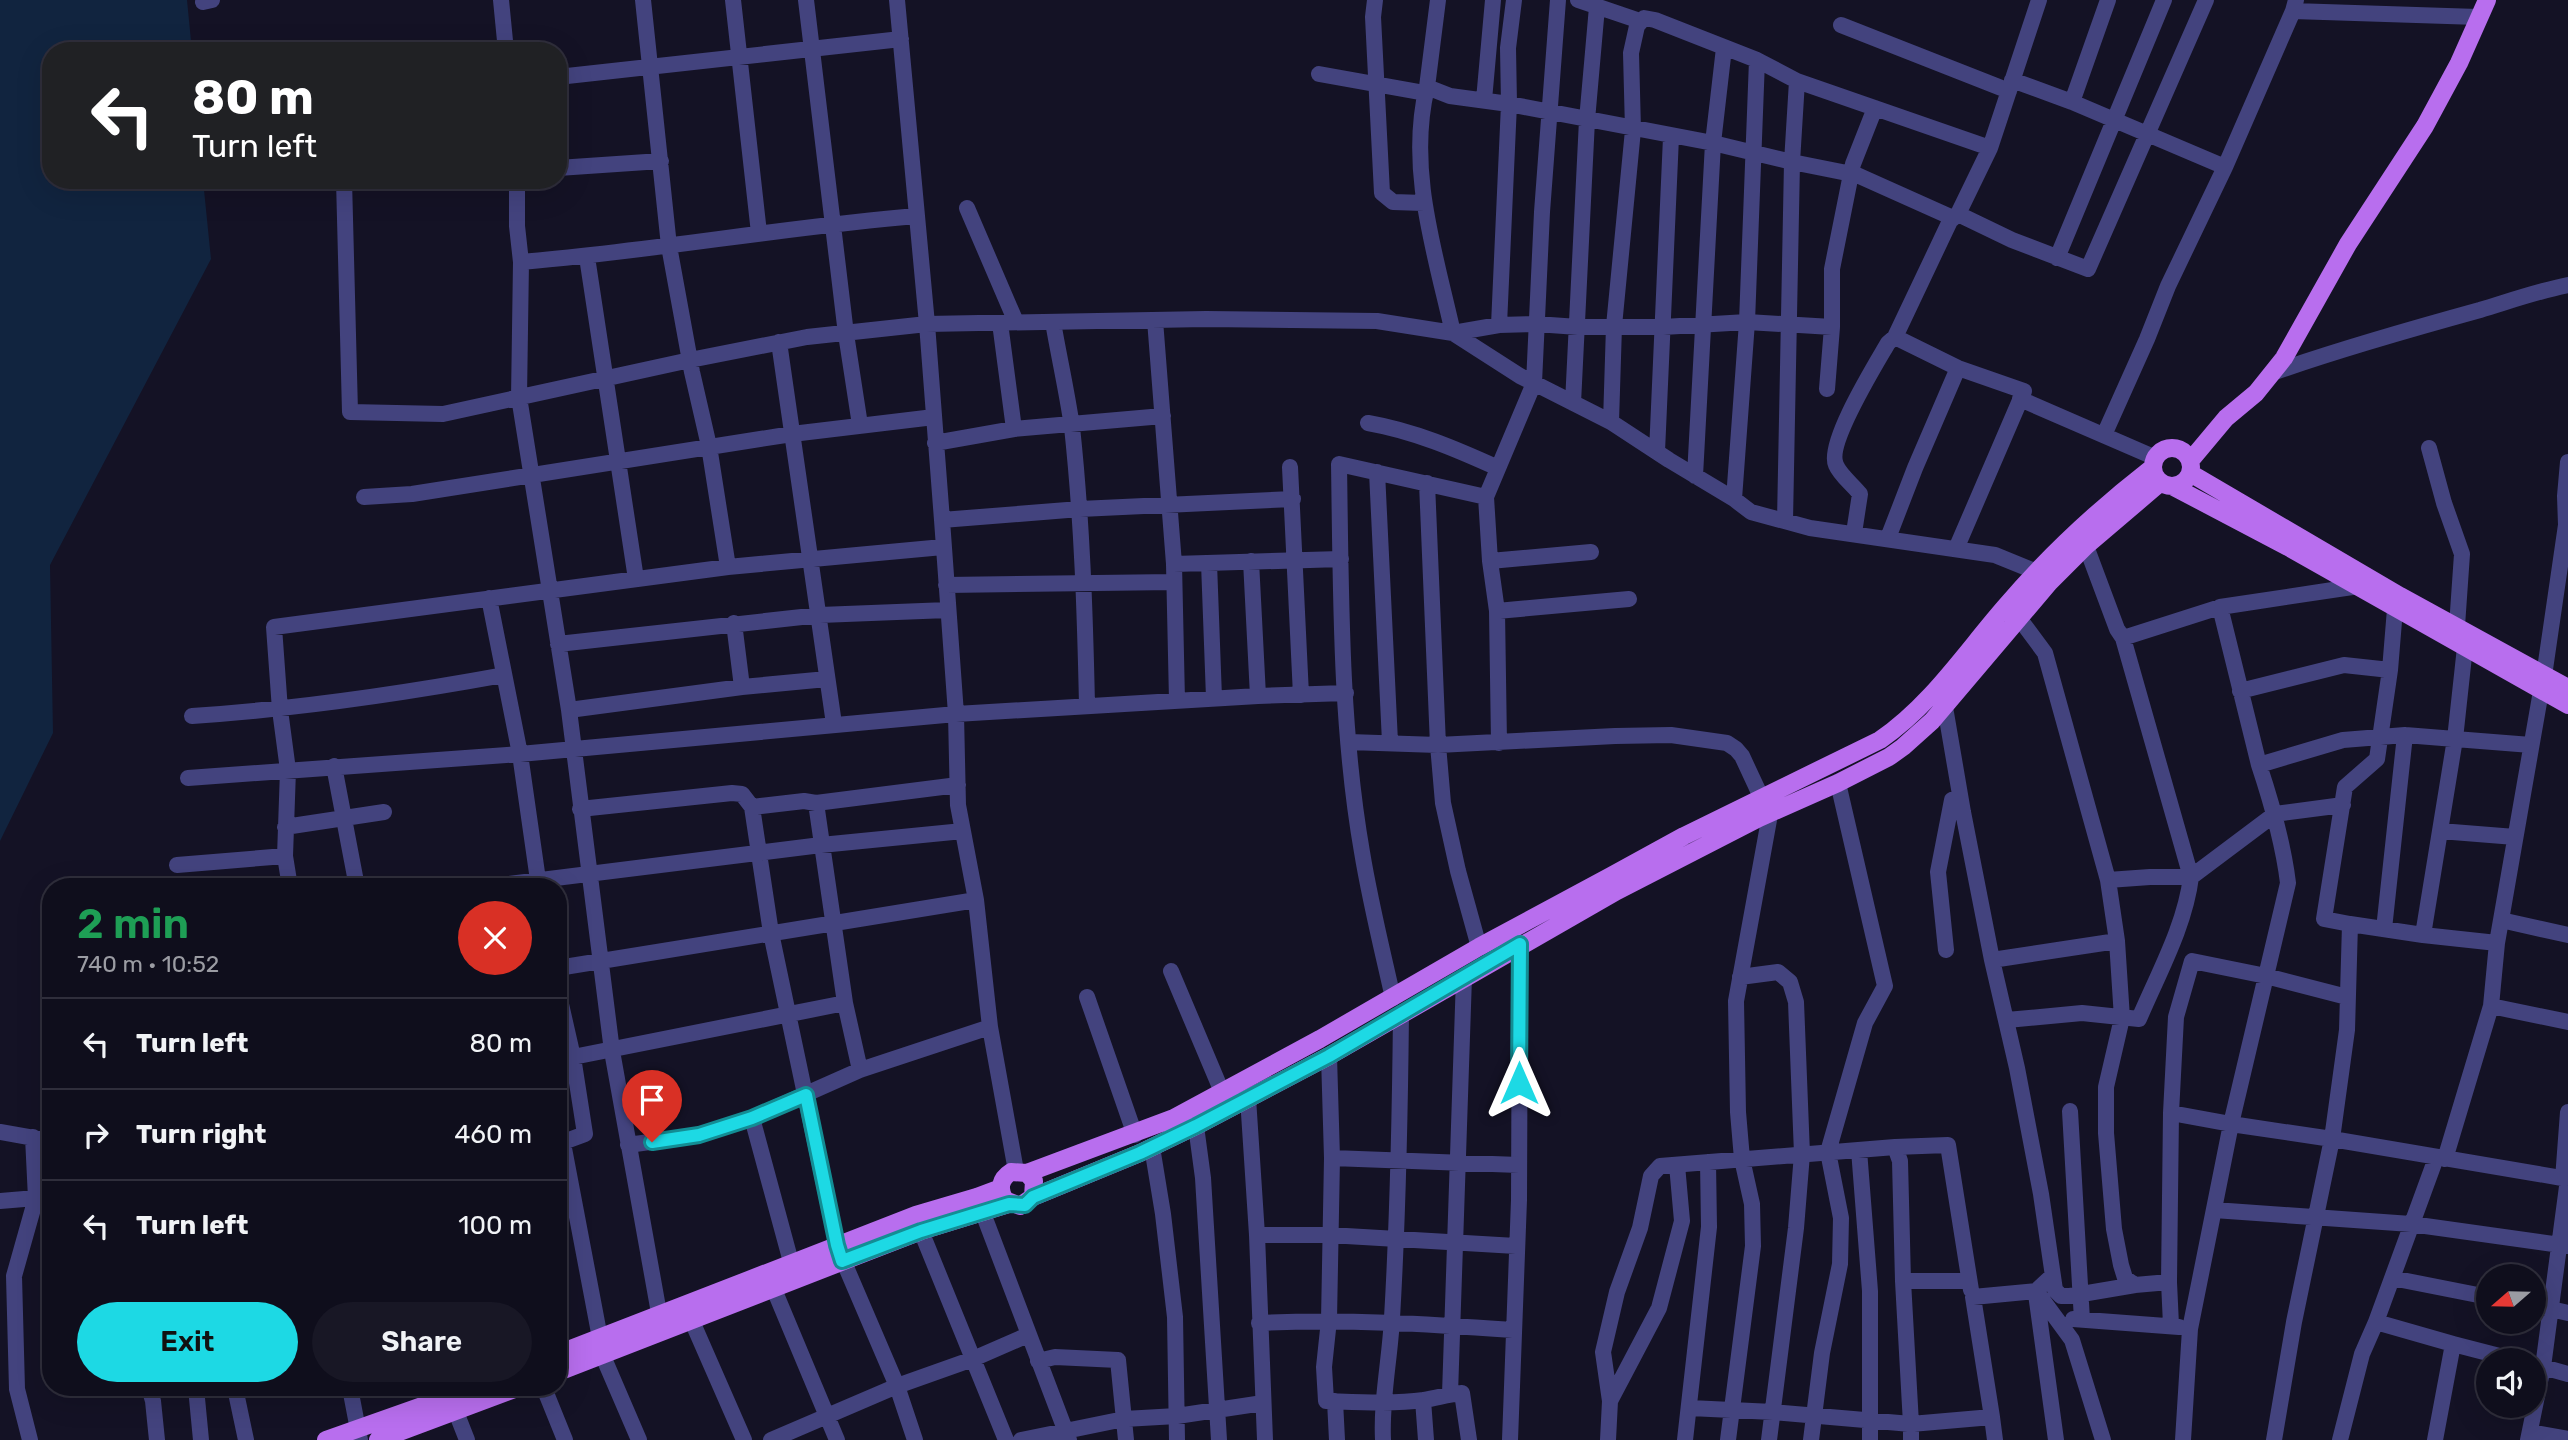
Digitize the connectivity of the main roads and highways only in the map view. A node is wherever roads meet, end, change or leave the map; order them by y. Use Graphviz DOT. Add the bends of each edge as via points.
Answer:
graph roads {
  1 [pos="2487,0"];
  2 [pos="2226,418"];
  3 [pos="2172,448"];
  4 [pos="2190,467"];
  5 [pos="2160,473"];
  6 [pos="2043,578"];
  7 [pos="2551,680"];
  8 [pos="2568,688"];
  9 [pos="2568,705"];
  10 [pos="1765,806"];
  11 [pos="1397,1005"];
  12 [pos="1021,1172"];
  13 [pos="1005,1196"];
  14 [pos="1033,1197"];
  15 [pos="980,1205"];
  16 [pos="840,1253"];
  17 [pos="601,1346"];
  18 [pos="567,1352"];
  19 [pos="567,1366"];
  20 [pos="431,1396"];
  21 [pos="497,1396"];
  22 [pos="359,1435"];
  23 [pos="384,1439"];
  24 [pos="326,1440"];
  1 -- 2 [label="main road" via="2425,126 2348,244 2275,372"];
  2 -- 3 [label="main road"];
  2 -- 4 [label="main road"];
  3 -- 4 [label="main road" via="2183,452"];
  3 -- 5 [label="main road" via="2162,450"];
  4 -- 5 [label="main road" via="2183,482"];
  4 -- 7 [label="main road" via="2293,534"];
  5 -- 6 [label="main road" via="2085,546"];
  5 -- 6 [label="main road" via="2073,534"];
  5 -- 7 [label="main road" via="2465,647"];
  6 -- 10 [label="main road" via="2006,605 1934,693 1892,732"];
  6 -- 10 [label="main road" via="2019,618 1945,707 1903,747 1838,783"];
  7 -- 8 [label="main road"];
  7 -- 9 [label="main road"];
  10 -- 11 [label="main road" via="1464,977"];
  10 -- 11 [label="main road" via="1479,947"];
  11 -- 12 [label="main road" via="1174,1118"];
  11 -- 14 [label="main road" via="1329,1056 1152,1147"];
  12 -- 13 [label="main road" via="1006,1175"];
  12 -- 14 [label="main road" via="1035,1187"];
  13 -- 14 [label="main road" via="1020,1206"];
  13 -- 15 [label="main road"];
  15 -- 16 [label="main road" via="921,1231"];
  15 -- 16 [label="main road" via="916,1215"];
  16 -- 17 [label="main road" via="773,1287 691,1319"];
  16 -- 17 [label="main road" via="791,1262 659,1313"];
  17 -- 18 [label="main road"];
  17 -- 19 [label="main road"];
  20 -- 22 [label="main road"];
  21 -- 23 [label="main road"];
  22 -- 24 [label="main road"];
}
